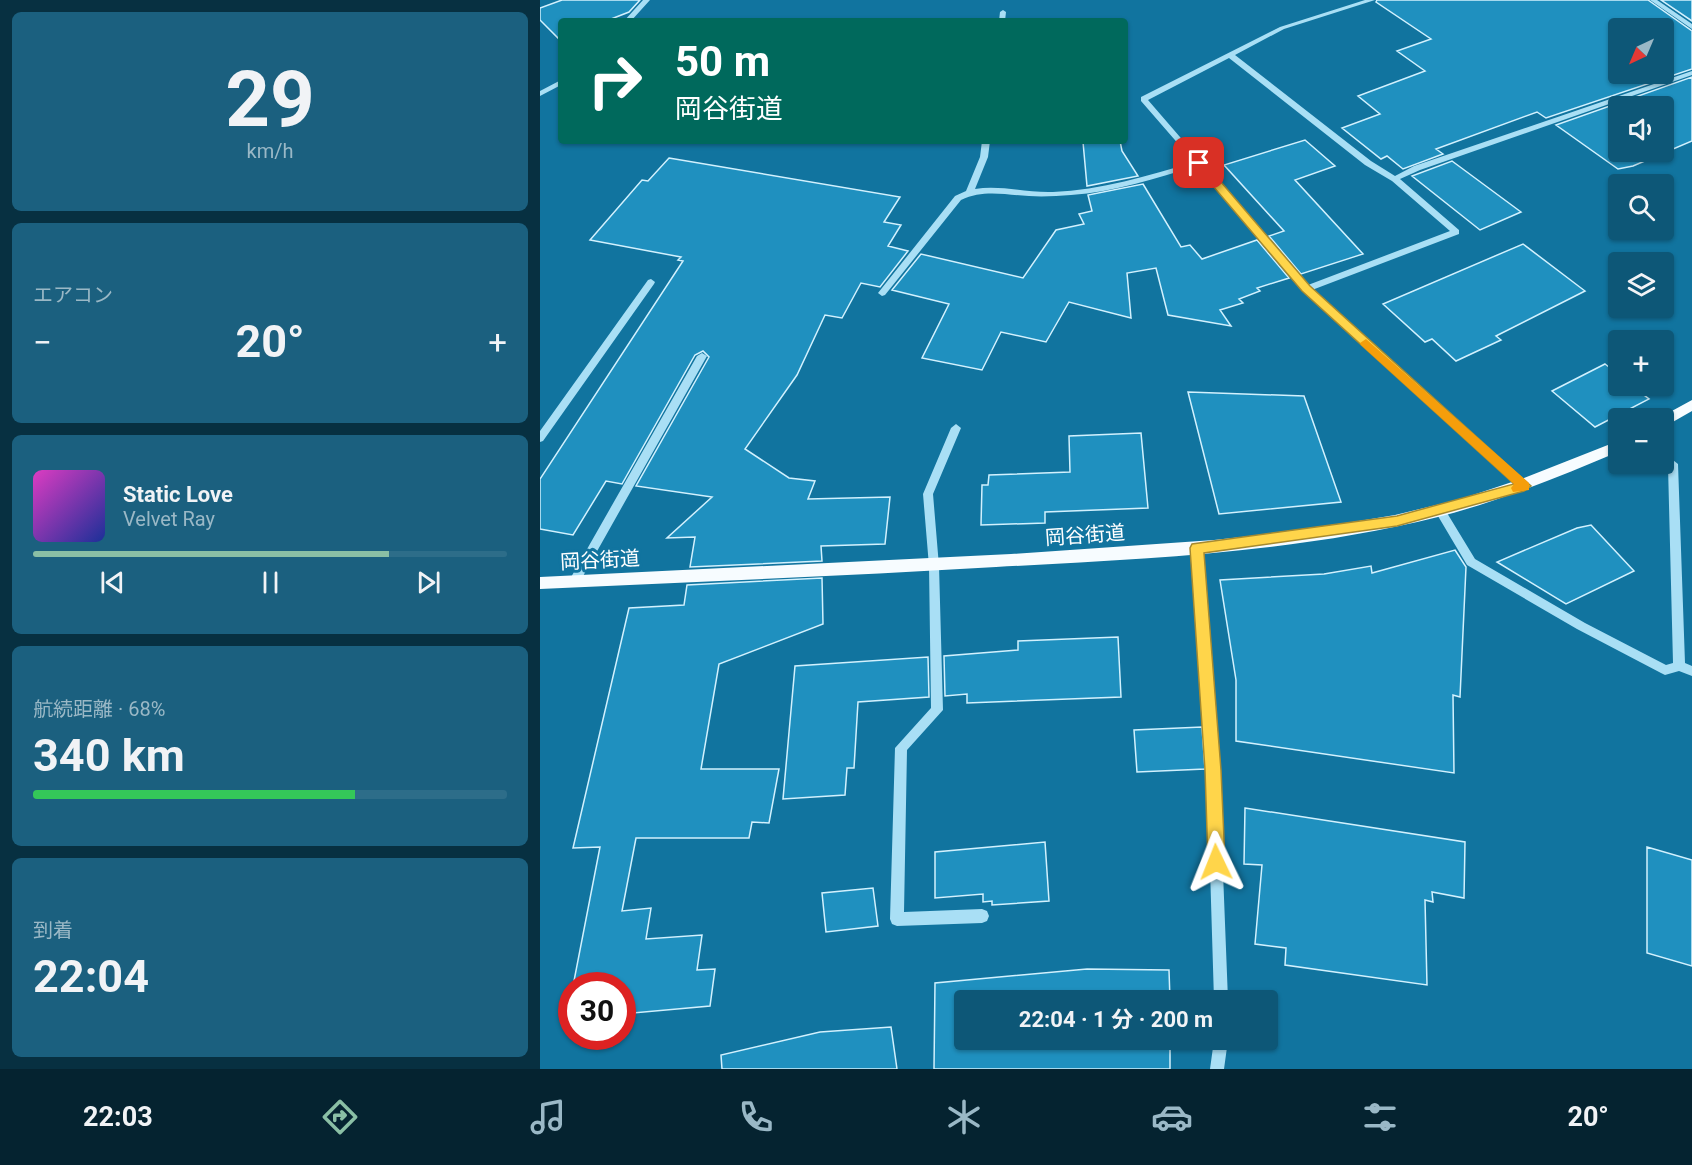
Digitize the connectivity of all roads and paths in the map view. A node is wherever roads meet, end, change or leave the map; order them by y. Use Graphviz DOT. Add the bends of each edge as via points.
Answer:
graph roads {
  1 [pos="646,0"];
  2 [pos="1372,0"];
  3 [pos="1653,0"];
  4 [pos="1003,12"];
  5 [pos="630,18"];
  6 [pos="1002,18"];
  7 [pos="1692,27"];
  8 [pos="1229,54"];
  9 [pos="1692,73"];
  10 [pos="558,84"];
  11 [pos="540,94"];
  12 [pos="986,144"];
  13 [pos="1199,163"];
  14 [pos="1395,179"];
  15 [pos="970,191"];
  16 [pos="651,282"];
  17 [pos="1306,289"];
  18 [pos="882,293"];
  19 [pos="702,356"];
  20 [pos="1692,405"];
  21 [pos="1674,416"];
  22 [pos="956,428"];
  23 [pos="540,438"];
  24 [pos="1608,450"];
  25 [pos="1673,474"];
  26 [pos="1524,486"];
  27 [pos="1440,511"];
  28 [pos="1196,548"];
  29 [pos="934,566"];
  30 [pos="574,582"];
  31 [pos="540,584"];
  32 [pos="1679,666"];
  33 [pos="1692,671"];
  34 [pos="982,916"];
  35 [pos="1221,990"];
  36 [pos="1220,1050"];
  37 [pos="1217,1069"];
  1 -- 5 [label="street"];
  2 -- 8 [label="street" via="1282,28"];
  3 -- 7 [label="street"];
  4 -- 6 [label="street"];
  8 -- 13 [label="street" via="1144,99"];
  8 -- 14 [label="street" via="1368,163"];
  9 -- 14 [label="street"];
  10 -- 11 [label="street"];
  12 -- 15 [label="street"];
  13 -- 15 [label="street" via="1118,186 1072,193"];
  13 -- 17 [label="street"];
  14 -- 17 [label="street" via="1456,232"];
  15 -- 18 [label="street" via="958,198"];
  16 -- 23 [label="street"];
  17 -- 26 [label="street"];
  19 -- 30 [label="street"];
  20 -- 21 [label="main road"];
  22 -- 29 [label="street" via="928,494"];
  24 -- 26 [label="main road, 岡谷街道"];
  25 -- 32 [label="street"];
  26 -- 27 [label="main road, 岡谷街道"];
  27 -- 28 [label="main road, 岡谷街道" via="1397,521"];
  27 -- 32 [label="street" via="1471,562 1665,670"];
  28 -- 29 [label="main road, 岡谷街道"];
  28 -- 35 [label="street" via="1213,770"];
  29 -- 30 [label="main road, 岡谷街道"];
  29 -- 34 [label="street" via="937,710 901,748 897,919"];
  30 -- 31 [label="main road, 岡谷街道"];
  32 -- 33 [label="street"];
  36 -- 37 [label="street"];
}
